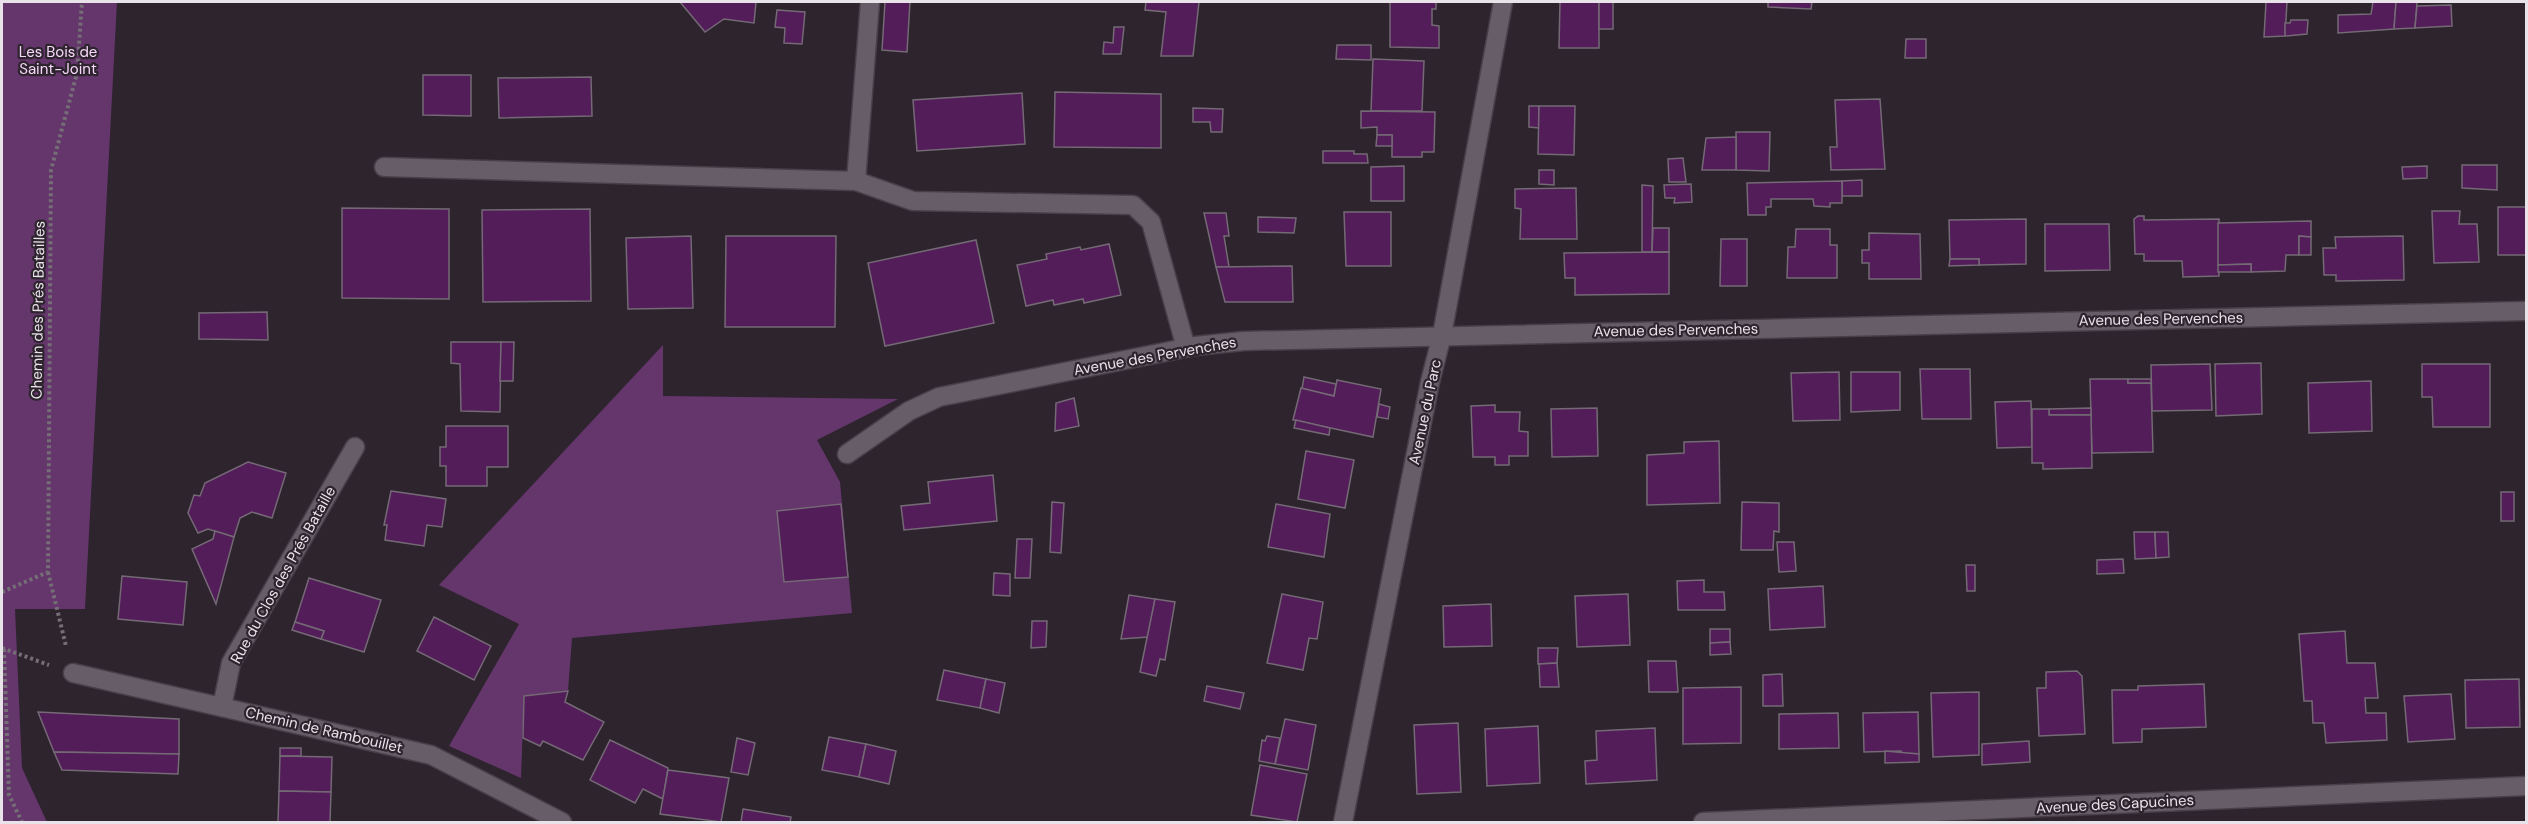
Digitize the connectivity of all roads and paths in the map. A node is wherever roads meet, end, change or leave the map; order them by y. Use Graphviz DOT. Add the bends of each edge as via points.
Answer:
graph roads {
  1 [pos="81,2"];
  2 [pos="870,2"];
  3 [pos="1503,2"];
  4 [pos="384,167"];
  5 [pos="856,181"];
  6 [pos="2526,311"];
  7 [pos="1442,335"];
  8 [pos="1186,348"];
  9 [pos="355,447"];
  10 [pos="847,454"];
  11 [pos="48,572"];
  12 [pos="2,592"];
  13 [pos="3,649"];
  14 [pos="73,673"];
  15 [pos="222,707"];
  16 [pos="2526,786"];
  17 [pos="22,822"];
  18 [pos="562,822"];
  19 [pos="1343,822"];
  20 [pos="1703,822"];
  1 -- 11 [label="path, Chemin des Prés Batailles" via="77,73 51,170"];
  2 -- 5 [label="street"];
  3 -- 7 [label="street, Avenue du Parc"];
  4 -- 5 [label="street"];
  5 -- 8 [label="street" via="913,201 1133,205 1151,222"];
  6 -- 7 [label="street, Avenue des Pervenches"];
  7 -- 8 [label="street, Avenue des Pervenches" via="1244,341"];
  7 -- 19 [label="street, Avenue du Parc"];
  8 -- 10 [label="street, Avenue des Pervenches" via="939,397 909,411"];
  9 -- 15 [label="street, Rue du Clos des Prés Bataille" via="231,663"];
  11 -- 12 [label="path"];
  11 -- 14 [label="path, Chemin des Prés Batailles"];
  13 -- 14 [label="path"];
  13 -- 17 [label="path" via="9,795"];
  14 -- 15 [label="street, Chemin de Rambouillet"];
  15 -- 18 [label="street, Chemin de Rambouillet" via="431,755"];
  16 -- 20 [label="street, Avenue des Capucines"];
}
